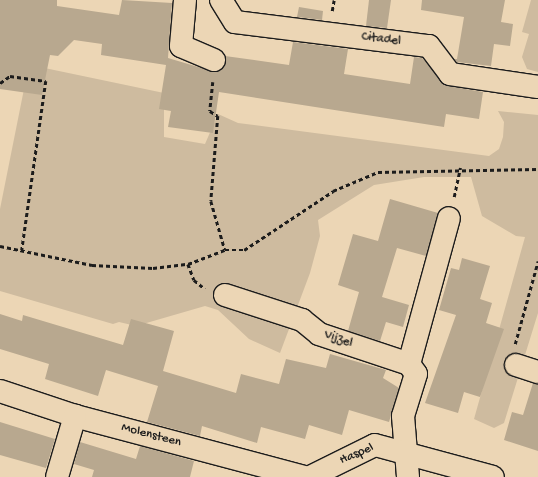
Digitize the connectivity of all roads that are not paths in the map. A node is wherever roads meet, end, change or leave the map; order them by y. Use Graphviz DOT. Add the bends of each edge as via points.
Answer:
graph roads {
  1 [pos="185,0"];
  2 [pos="221,0"];
  3 [pos="214,60"];
  4 [pos="538,87"];
  5 [pos="449,218"];
  6 [pos="225,295"];
  7 [pos="409,364"];
  8 [pos="516,365"];
  9 [pos="538,372"];
  10 [pos="0,391"];
  11 [pos="76,416"];
  12 [pos="407,451"];
  13 [pos="57,477"];
  14 [pos="304,477"];
  15 [pos="310,477"];
  16 [pos="408,477"];
  17 [pos="493,477"];
  1 -- 3 [label="street" via="181,46"];
  2 -- 4 [label="street, Citadel" via="235,22 429,46 450,74"];
  5 -- 7 [label="street"];
  6 -- 7 [label="street, Vijzel" via="302,320 319,334"];
  7 -- 12 [label="street" via="416,374 403,416"];
  8 -- 9 [label="street"];
  10 -- 11 [label="street, Molensteen"];
  11 -- 13 [label="street"];
  11 -- 14 [label="street, Molensteen"];
  12 -- 15 [label="street, Haspel" via="375,445"];
  12 -- 16 [label="street"];
  12 -- 17 [label="street, Haspel"];
}
